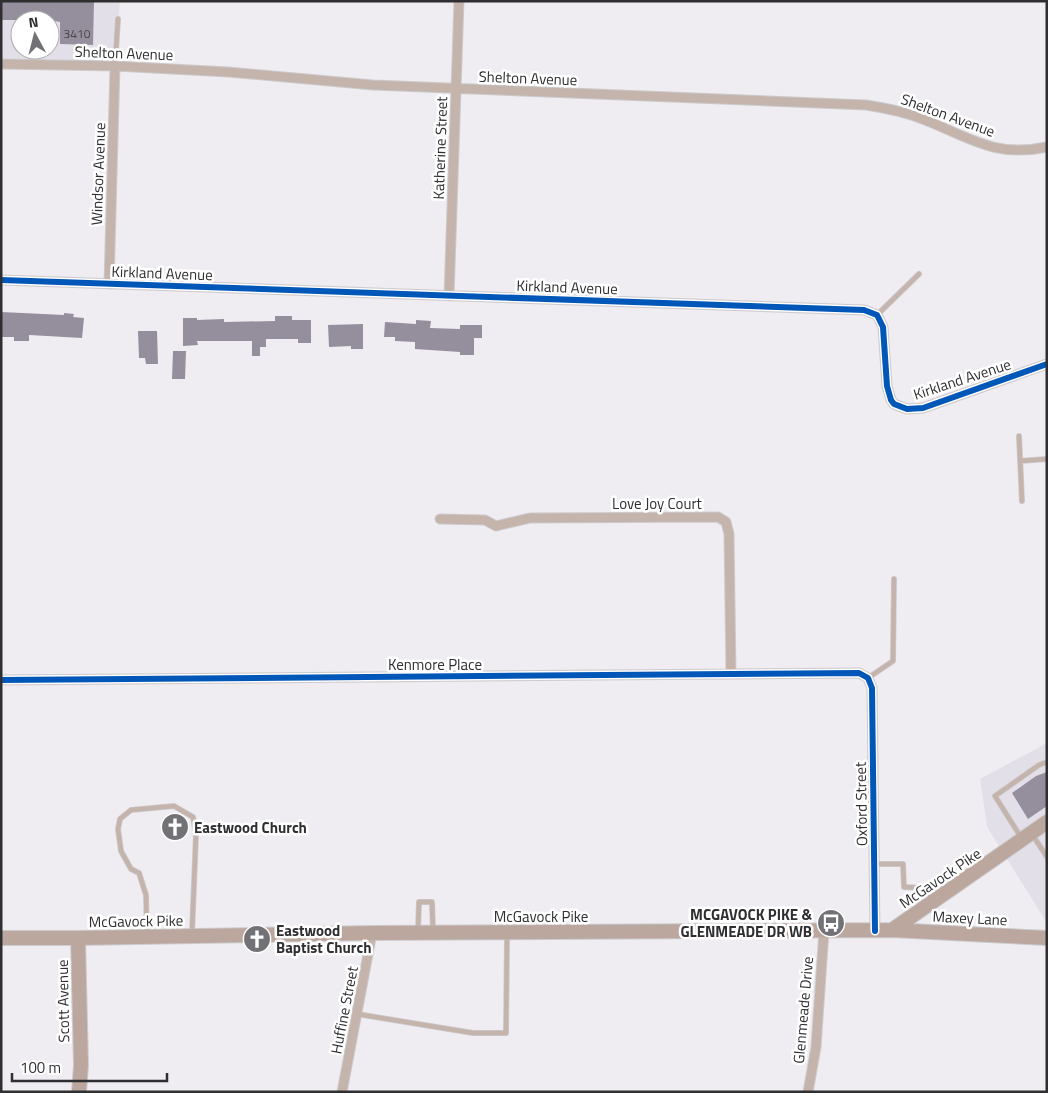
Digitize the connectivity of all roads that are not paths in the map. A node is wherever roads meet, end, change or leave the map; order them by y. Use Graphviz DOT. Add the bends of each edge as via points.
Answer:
graph roads {
  1 [pos="459,1"];
  2 [pos="118,19"];
  3 [pos="1,64"];
  4 [pos="115,66"];
  5 [pos="456,89"];
  6 [pos="1047,147"];
  7 [pos="919,274"];
  8 [pos="1,280"];
  9 [pos="109,284"];
  10 [pos="449,296"];
  11 [pos="877,315"];
  12 [pos="1047,364"];
  13 [pos="1019,436"];
  14 [pos="1047,459"];
  15 [pos="1020,461"];
  16 [pos="1022,501"];
  17 [pos="440,519"];
  18 [pos="894,579"];
  19 [pos="731,674"];
  20 [pos="868,678"];
  21 [pos="1,680"];
  22 [pos="1047,762"];
  23 [pos="1047,822"];
  24 [pos="1027,836"];
  25 [pos="1047,857"];
  26 [pos="874,864"];
  27 [pos="935,901"];
  28 [pos="892,930"];
  29 [pos="824,931"];
  30 [pos="875,931"];
  31 [pos="507,932"];
  32 [pos="372,933"];
  33 [pos="418,933"];
  34 [pos="432,933"];
  35 [pos="192,936"];
  36 [pos="147,937"];
  37 [pos="1,938"];
  38 [pos="78,938"];
  39 [pos="1047,938"];
  40 [pos="357,1014"];
  41 [pos="79,1092"];
  42 [pos="342,1092"];
  43 [pos="808,1092"];
  1 -- 5 [label="street, Katherine Street"];
  2 -- 4 [label="lane"];
  3 -- 4 [label="street, Shelton Avenue"];
  4 -- 5 [label="street, Shelton Avenue"];
  4 -- 9 [label="street, Windsor Avenue"];
  5 -- 6 [label="street, Shelton Avenue" via="866,105 894,109 979,144 1030,151"];
  5 -- 10 [label="street, Katherine Street"];
  7 -- 11 [label="lane"];
  8 -- 9 [label="street, Kirkland Avenue"];
  9 -- 10 [label="street, Kirkland Avenue"];
  10 -- 11 [label="street, Kirkland Avenue" via="864,310"];
  11 -- 12 [label="street, Kirkland Avenue" via="883,327 886,386 891,400 907,410 923,408"];
  13 -- 15 [label="lane"];
  14 -- 15 [label="lane"];
  15 -- 16 [label="lane"];
  17 -- 19 [label="street, Love Joy Court" via="485,520 496,526 530,518 718,517 726,522 729,534"];
  18 -- 20 [label="lane" via="893,661"];
  19 -- 20 [label="street, Kenmore Place" via="859,673"];
  19 -- 21 [label="street, Kenmore Place"];
  20 -- 26 [label="street, Oxford Street" via="872,688"];
  22 -- 24 [label="lane" via="996,796"];
  23 -- 24 [label="street, McGavock Pike"];
  24 -- 25 [label="lane"];
  24 -- 27 [label="street, McGavock Pike"];
  26 -- 27 [label="lane" via="903,864 904,887 925,888"];
  26 -- 30 [label="street, Oxford Street"];
  27 -- 28 [label="street, McGavock Pike"];
  28 -- 30 [label="street, McGavock Pike"];
  28 -- 39 [label="street, Maxey Lane"];
  29 -- 30 [label="street, McGavock Pike"];
  29 -- 31 [label="street, McGavock Pike"];
  29 -- 43 [label="street, Glenmeade Drive" via="816,1047"];
  31 -- 34 [label="street, McGavock Pike"];
  31 -- 40 [label="lane" via="506,1033 473,1033"];
  32 -- 33 [label="street, McGavock Pike"];
  32 -- 35 [label="street, McGavock Pike"];
  32 -- 40 [label="street, Huffine Street"];
  33 -- 34 [label="street, McGavock Pike"];
  33 -- 34 [label="lane" via="419,902 432,902"];
  35 -- 36 [label="street, McGavock Pike"];
  35 -- 36 [label="lane" via="196,834 193,816 174,806 131,810 120,819 121,851 131,869 139,873 146,895"];
  36 -- 38 [label="street, McGavock Pike"];
  37 -- 38 [label="street, McGavock Pike"];
  38 -- 41 [label="street, Scott Avenue"];
  40 -- 42 [label="street, Huffine Street"];
}
